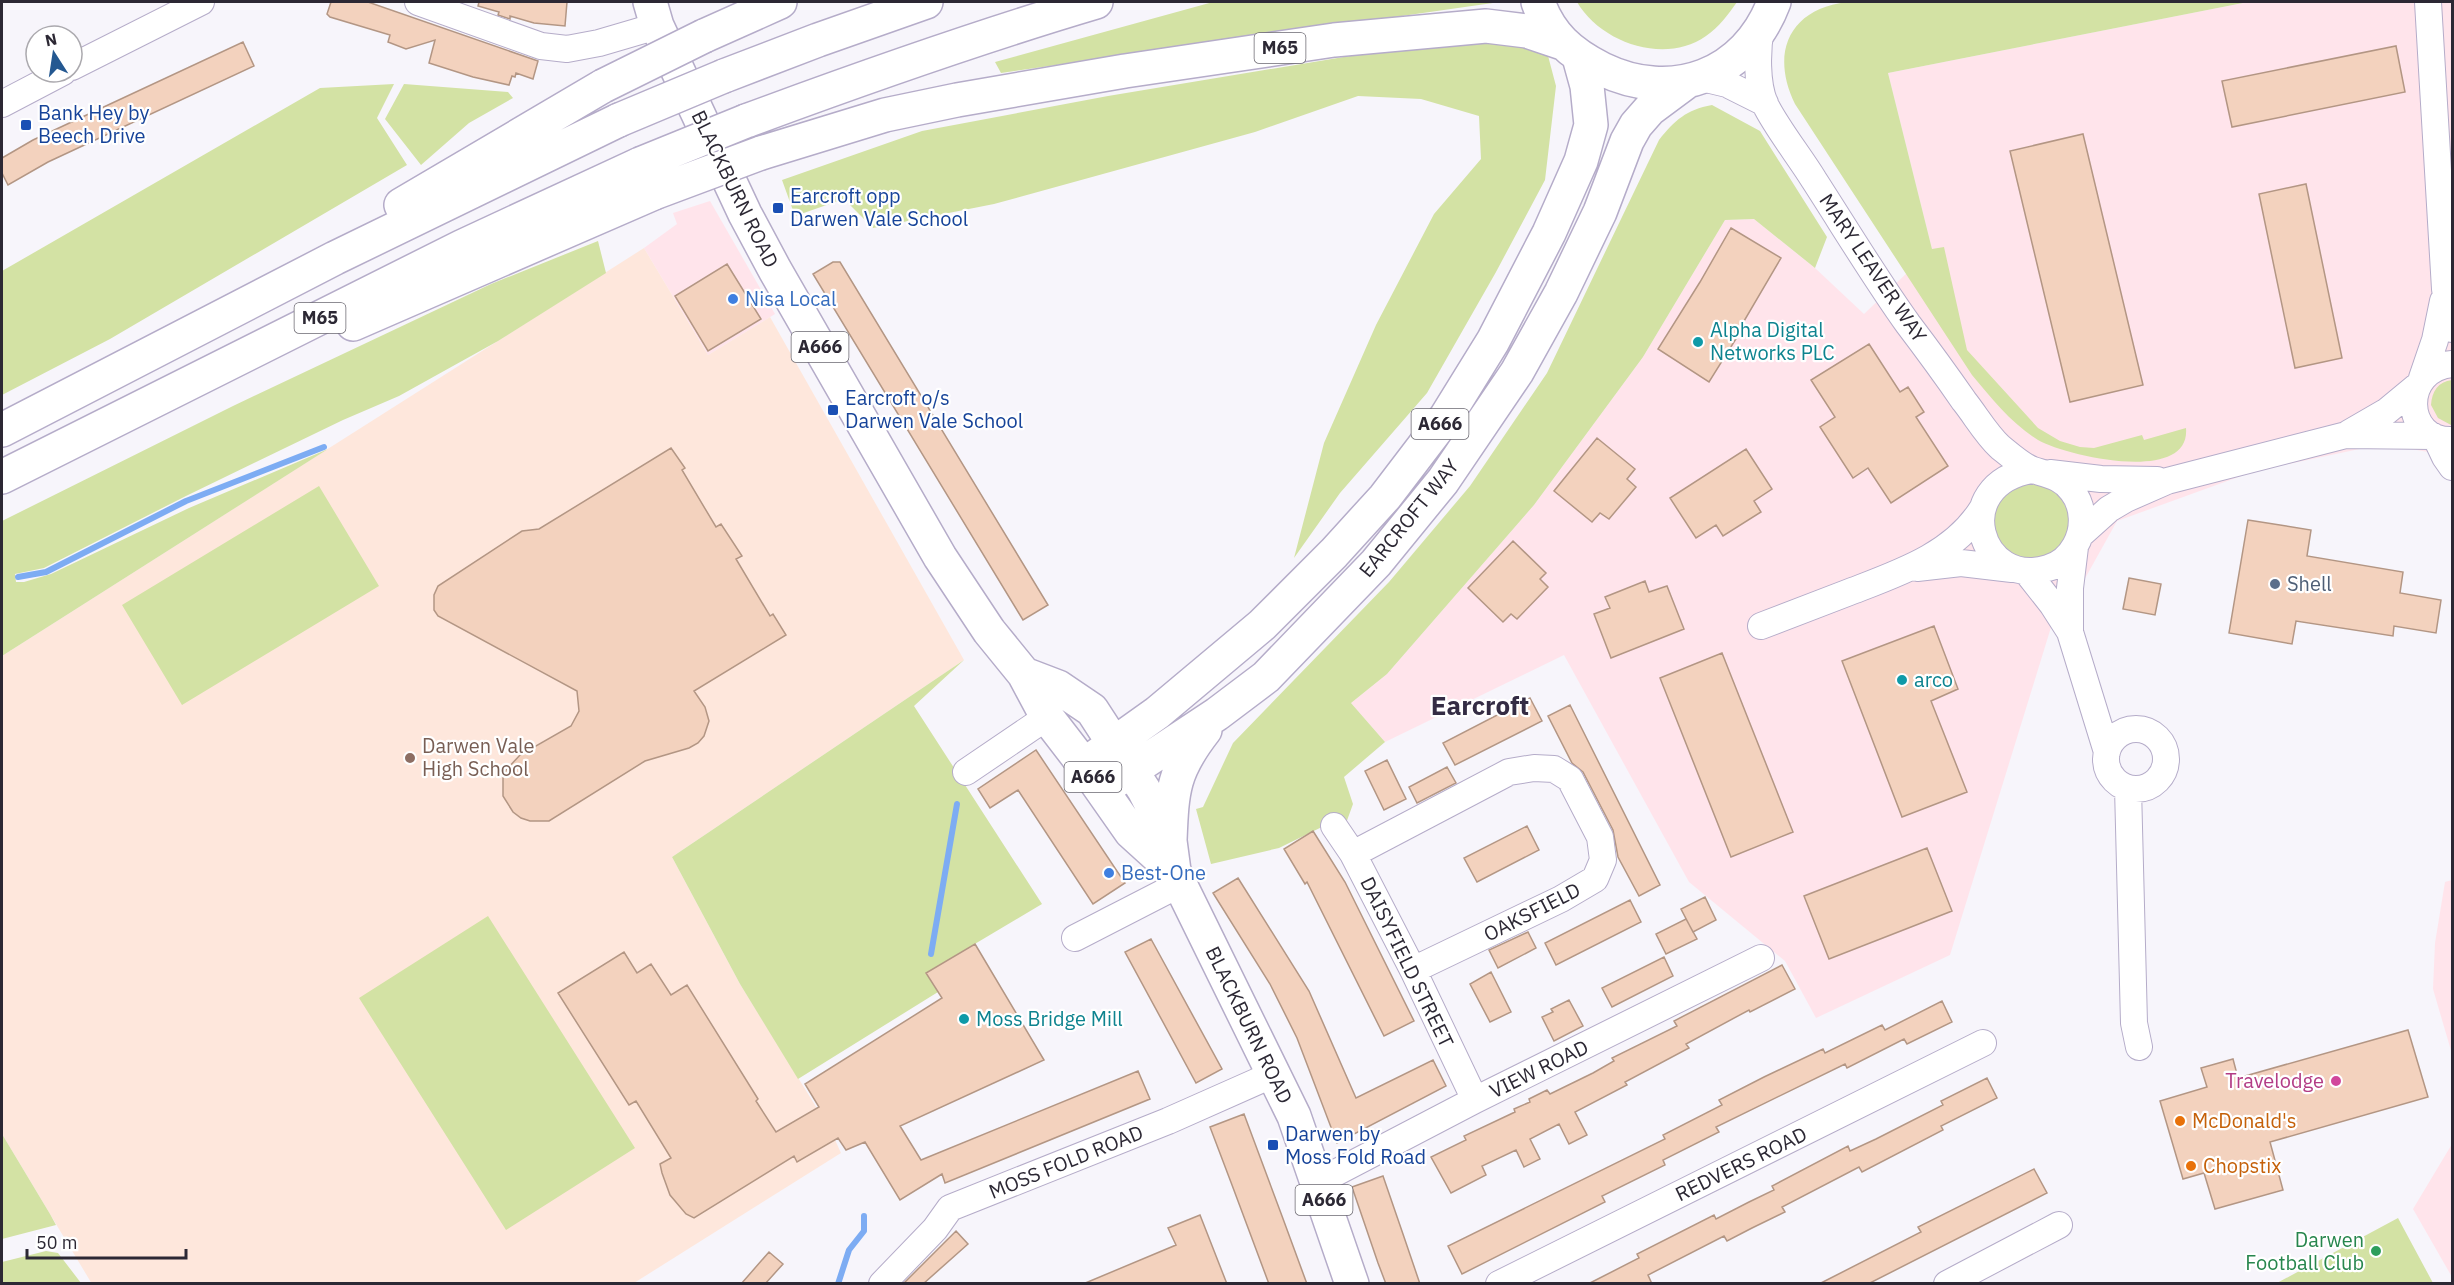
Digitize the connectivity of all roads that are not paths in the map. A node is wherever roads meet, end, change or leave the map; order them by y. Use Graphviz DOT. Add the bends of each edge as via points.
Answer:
graph roads {
  1 [pos="418,2"];
  2 [pos="780,2"];
  3 [pos="926,2"];
  4 [pos="1096,2"];
  5 [pos="1538,2"];
  6 [pos="2428,2"];
  7 [pos="184,4"];
  8 [pos="1774,12"];
  9 [pos="653,14"];
  10 [pos="1570,50"];
  11 [pos="84,60"];
  12 [pos="1693,80"];
  13 [pos="40,84"];
  14 [pos="1765,103"];
  15 [pos="2,104"];
  16 [pos="2445,289"];
  17 [pos="2452,329"];
  18 [pos="2452,364"];
  19 [pos="106,376"];
  20 [pos="2419,383"];
  21 [pos="2,430"];
  22 [pos="96,430"];
  23 [pos="1985,430"];
  24 [pos="2346,435"];
  25 [pos="2440,438"];
  26 [pos="2452,467"];
  27 [pos="2039,471"];
  28 [pos="2,477"];
  29 [pos="2167,481"];
  30 [pos="1985,502"];
  31 [pos="2078,541"];
  32 [pos="1908,569"];
  33 [pos="2023,571"];
  34 [pos="1761,626"];
  35 [pos="2070,632"];
  36 [pos="1024,674"];
  37 [pos="2088,691"];
  38 [pos="1092,710"];
  39 [pos="1157,713"];
  40 [pos="1217,714"];
  41 [pos="1047,717"];
  42 [pos="2135,730"];
  43 [pos="2107,752"];
  44 [pos="1122,756"];
  45 [pos="966,772"];
  46 [pos="1093,777"];
  47 [pos="2128,788"];
  48 [pos="1334,826"];
  49 [pos="1353,855"];
  50 [pos="1175,865"];
  51 [pos="1075,938"];
  52 [pos="1761,958"];
  53 [pos="1413,970"];
  54 [pos="1983,1043"];
  55 [pos="2139,1047"];
  56 [pos="1274,1074"];
  57 [pos="1475,1100"];
  58 [pos="1318,1182"];
  59 [pos="2059,1225"];
  60 [pos="1981,1276"];
  61 [pos="882,1284"];
  62 [pos="1352,1284"];
  63 [pos="1499,1284"];
  64 [pos="1947,1284"];
  1 -- 9 [label="street" via="541,46 567,50 599,43"];
  2 -- 19 [label="highway, bridge" via="603,86"];
  3 -- 19 [label="highway, M65, bridge" via="724,76 619,120 335,258"];
  4 -- 22 [label="highway, M65, bridge" via="889,68 640,164 461,247"];
  5 -- 10 [label="highway, A666" via="1542,15"];
  6 -- 16 [label="street"];
  7 -- 11 [label="street"];
  8 -- 12 [label="highway, A666" via="1744,49 1724,66"];
  8 -- 14 [label="street, MARY LEAVER WAY" via="1758,60"];
  9 -- 36 [label="highway, BLACKBURN ROAD / A666" via="775,270 940,557 989,631"];
  10 -- 12 [label="highway, A666" via="1632,80 1663,85"];
  10 -- 22 [label="highway, M65, bridge" via="1527,31 1467,26 1334,40 1058,82 885,115 761,153 654,193"];
  10 -- 39 [label="highway, EARCROFT WAY / A666" via="1587,86 1591,125 1581,161 1550,233 1446,417 1385,497 1334,553 1262,625"];
  12 -- 14 [label="street" via="1727,84"];
  12 -- 40 [label="highway, EARCROFT WAY / A666" via="1650,109 1636,125 1561,293 1517,372 1443,481 1368,572 1266,677"];
  13 -- 15 [label="street"];
  14 -- 23 [label="street, MARY LEAVER WAY" via="1900,313"];
  16 -- 17 [label="street"];
  16 -- 20 [label="street" via="2440,321"];
  18 -- 20 [label="street" via="2431,370"];
  19 -- 21 [label="highway, M65"];
  20 -- 24 [label="street" via="2387,411"];
  20 -- 25 [label="street" via="2414,398 2418,420"];
  22 -- 28 [label="highway, M65"];
  23 -- 27 [label="street, MARY LEAVER WAY" via="2004,450"];
  23 -- 30 [label="street, MARY LEAVER WAY" via="1991,474"];
  24 -- 25 [label="street"];
  24 -- 29 [label="street"];
  25 -- 26 [label="street"];
  27 -- 29 [label="street" via="2102,479"];
  27 -- 30 [label="street" via="2015,473 2000,482"];
  27 -- 31 [label="street" via="2060,479 2072,490 2082,519"];
  29 -- 31 [label="street" via="2109,509"];
  30 -- 32 [label="street" via="1957,538"];
  30 -- 33 [label="street" via="1981,525 1984,540 2005,564"];
  31 -- 33 [label="street" via="2054,567"];
  31 -- 35 [label="street" via="2070,588"];
  32 -- 33 [label="street" via="1961,563"];
  32 -- 34 [label="street"];
  33 -- 35 [label="street" via="2052,603"];
  35 -- 37 [label="street"];
  36 -- 38 [label="highway, BLACKBURN ROAD / A666" via="1058,687"];
  36 -- 41 [label="highway, BLACKBURN ROAD / A666"];
  37 -- 42 [label="street"];
  37 -- 43 [label="street"];
  38 -- 39 [label="highway" via="1117,715"];
  38 -- 44 [label="highway, BLACKBURN ROAD / A666"];
  39 -- 44 [label="highway, EARCROFT WAY / A666"];
  40 -- 44 [label="highway, EARCROFT WAY / A666"];
  40 -- 50 [label="highway" via="1189,750 1176,777 1172,796"];
  41 -- 45 [label="street"];
  41 -- 46 [label="highway, BLACKBURN ROAD / A666"];
  42 -- 43 [label="street" via="2117,736"];
  42 -- 47 [label="street" via="2156,738 2162,746 2165,766 2147,787"];
  43 -- 47 [label="street" via="2109,772"];
  44 -- 46 [label="highway, EARCROFT WAY / A666"];
  44 -- 50 [label="highway, BLACKBURN ROAD / A666"];
  46 -- 50 [label="highway, BLACKBURN ROAD / A666" via="1131,832"];
  47 -- 55 [label="street" via="2134,1023"];
  48 -- 49 [label="street, DAISYFIELD STREET"];
  49 -- 53 [label="street, DAISYFIELD STREET"];
  49 -- 53 [label="street, OAKSFIELD" via="1509,772 1554,769 1570,779 1600,837 1603,860 1595,879"];
  50 -- 51 [label="street"];
  50 -- 56 [label="highway, BLACKBURN ROAD / A666"];
  52 -- 57 [label="street, VIEW ROAD"];
  53 -- 57 [label="street, DAISYFIELD STREET"];
  54 -- 63 [label="street, REDVERS ROAD"];
  56 -- 58 [label="highway, BLACKBURN ROAD / A666"];
  56 -- 61 [label="street, MOSS FOLD ROAD" via="950,1208"];
  57 -- 58 [label="street, VIEW ROAD"];
  58 -- 62 [label="highway, BLACKBURN ROAD / A666"];
  59 -- 60 [label="street"];
  60 -- 64 [label="street"];
}
